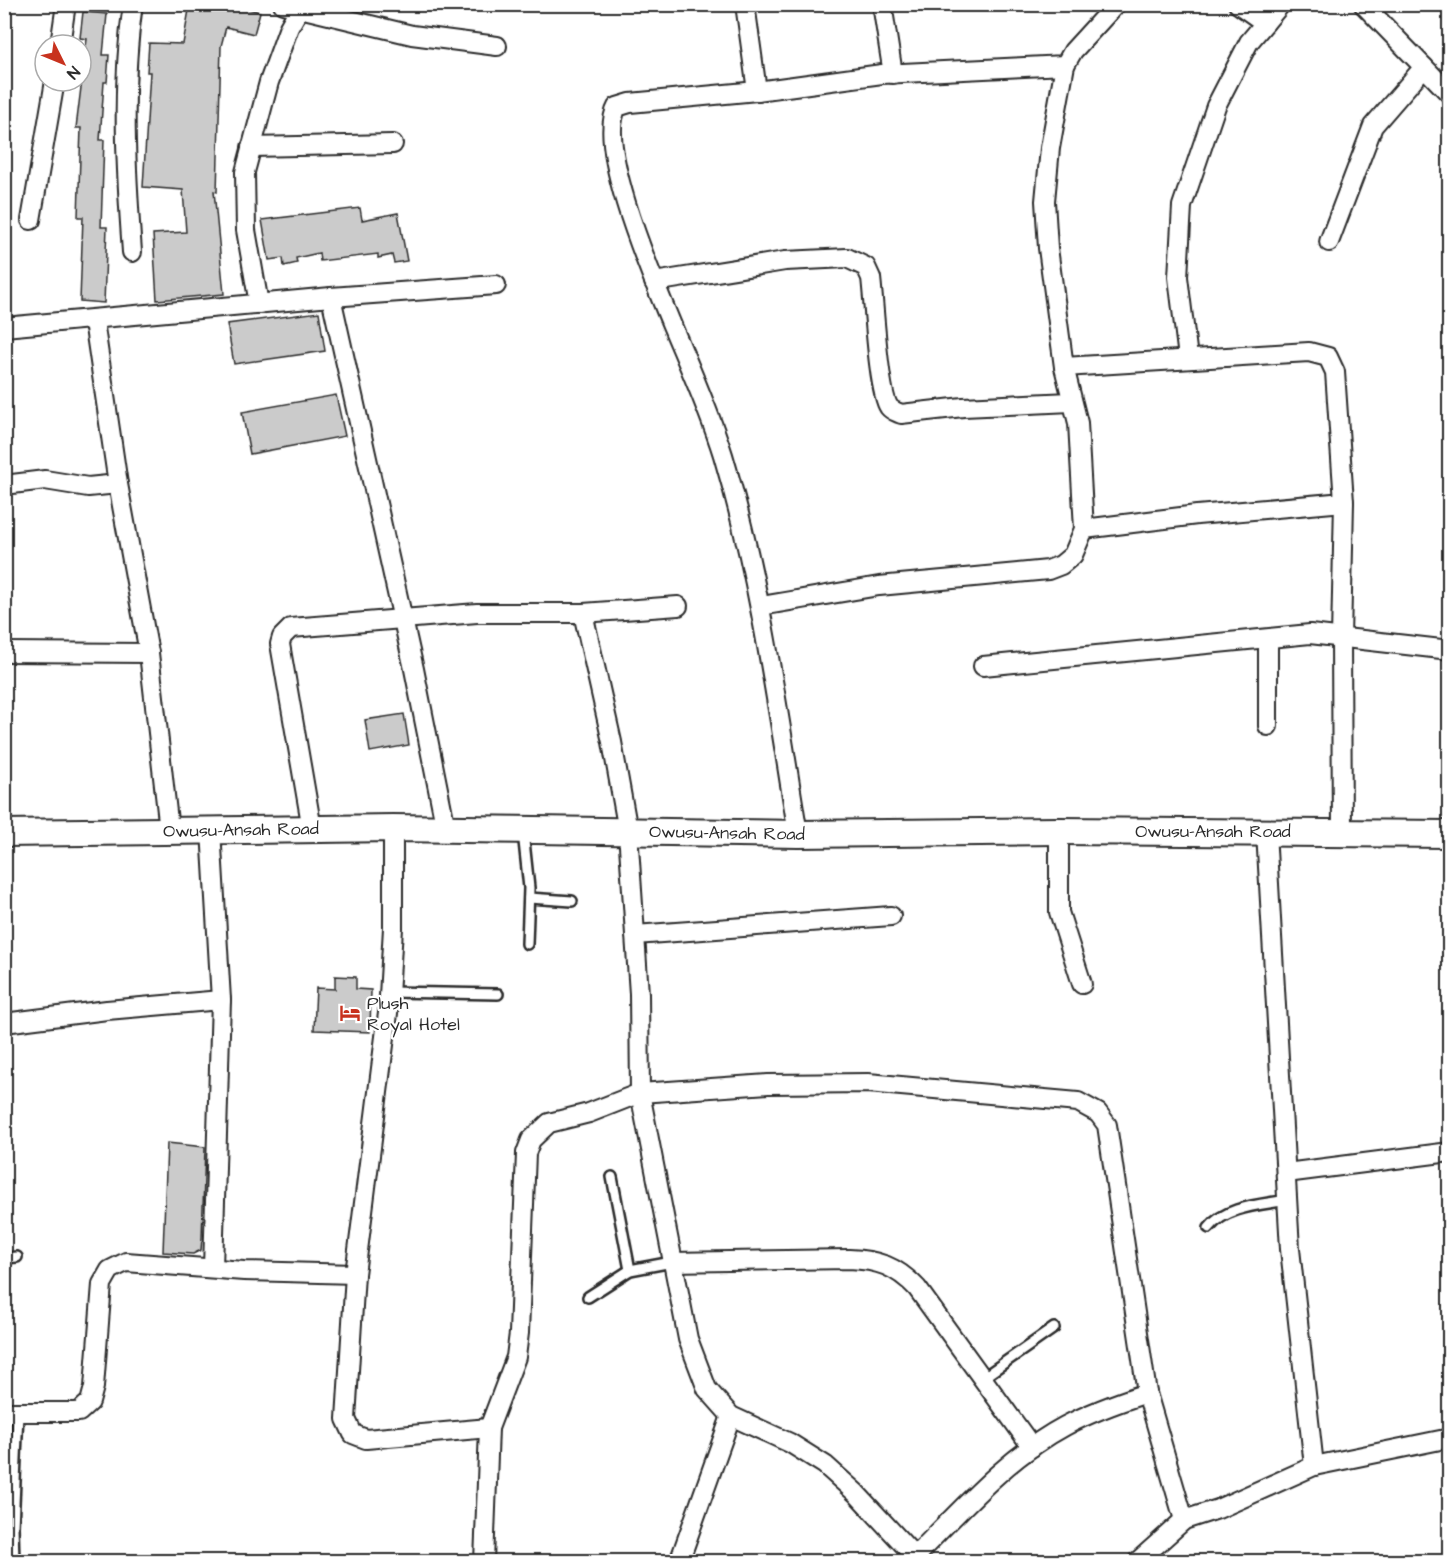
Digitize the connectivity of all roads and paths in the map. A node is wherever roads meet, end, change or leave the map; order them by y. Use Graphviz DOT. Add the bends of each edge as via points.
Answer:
graph roads {
  1 [pos="66,4"];
  2 [pos="133,4"];
  3 [pos="746,4"];
  4 [pos="882,4"];
  5 [pos="1116,4"];
  6 [pos="1238,4"];
  7 [pos="1281,4"];
  8 [pos="1363,4"];
  9 [pos="295,6"];
  10 [pos="1265,23"];
  11 [pos="62,33"];
  12 [pos="497,46"];
  13 [pos="1065,65"];
  14 [pos="1424,67"];
  15 [pos="892,74"];
  16 [pos="757,91"];
  17 [pos="53,93"];
  18 [pos="1449,94"];
  19 [pos="393,144"];
  20 [pos="251,147"];
  21 [pos="31,220"];
  22 [pos="1329,242"];
  23 [pos="132,252"];
  24 [pos="654,282"];
  25 [pos="496,285"];
  26 [pos="331,297"];
  27 [pos="259,304"];
  28 [pos="94,321"];
  29 [pos="4,327"];
  30 [pos="1188,358"];
  31 [pos="1064,367"];
  32 [pos="1071,402"];
  33 [pos="118,484"];
  34 [pos="4,485"];
  35 [pos="1344,502"];
  36 [pos="1083,529"];
  37 [pos="678,606"];
  38 [pos="761,606"];
  39 [pos="584,613"];
  40 [pos="403,618"];
  41 [pos="1341,638"];
  42 [pos="1268,640"];
  43 [pos="1449,650"];
  44 [pos="4,652"];
  45 [pos="148,653"];
  46 [pos="983,666"];
  47 [pos="1268,726"];
  48 [pos="393,828"];
  49 [pos="312,829"];
  50 [pos="446,829"];
  51 [pos="169,830"];
  52 [pos="211,830"];
  53 [pos="523,830"];
  54 [pos="628,831"];
  55 [pos="1059,831"];
  56 [pos="1266,831"];
  57 [pos="4,833"];
  58 [pos="1342,833"];
  59 [pos="798,834"];
  60 [pos="1449,834"];
  61 [pos="528,898"];
  62 [pos="572,901"];
  63 [pos="891,916"];
  64 [pos="635,935"];
  65 [pos="527,944"];
  66 [pos="1082,984"];
  67 [pos="390,992"];
  68 [pos="498,994"];
  69 [pos="221,1000"];
  70 [pos="4,1023"];
  71 [pos="640,1093"];
  72 [pos="1449,1152"];
  73 [pos="1286,1173"];
  74 [pos="612,1178"];
  75 [pos="1287,1200"];
  76 [pos="1209,1228"];
  77 [pos="17,1257"];
  78 [pos="4,1258"];
  79 [pos="672,1262"];
  80 [pos="213,1268"];
  81 [pos="630,1270"];
  82 [pos="355,1274"];
  83 [pos="588,1298"];
  84 [pos="1054,1328"];
  85 [pos="981,1379"];
  86 [pos="1147,1393"];
  87 [pos="11,1412"];
  88 [pos="731,1416"];
  89 [pos="489,1428"];
  90 [pos="1449,1438"];
  91 [pos="1032,1447"];
  92 [pos="1314,1466"];
  93 [pos="1184,1520"];
  94 [pos="918,1559"];
  95 [pos="14,1562"];
  96 [pos="484,1562"];
  97 [pos="679,1562"];
  98 [pos="1137,1562"];
  1 -- 11 [label="street"];
  2 -- 23 [label="street" via="125,119"];
  3 -- 16 [label="street"];
  4 -- 15 [label="street"];
  5 -- 13 [label="street"];
  6 -- 10 [label="street"];
  7 -- 10 [label="street"];
  8 -- 14 [label="street"];
  9 -- 12 [label="street" via="412,35"];
  9 -- 20 [label="street" via="268,82"];
  10 -- 30 [label="street" via="1249,42 1216,106 1182,206 1178,277"];
  13 -- 15 [label="street"];
  13 -- 31 [label="street" via="1045,201"];
  14 -- 18 [label="street"];
  14 -- 22 [label="street" via="1373,126"];
  15 -- 16 [label="street"];
  16 -- 24 [label="street" via="617,106 611,130 627,206"];
  17 -- 21 [label="street"];
  19 -- 20 [label="street"];
  20 -- 27 [label="street" via="245,172 246,230"];
  24 -- 32 [label="street" via="785,261 847,258 866,267 871,278 880,370 892,410 901,414"];
  24 -- 38 [label="street" via="722,453"];
  25 -- 26 [label="street"];
  26 -- 27 [label="street"];
  26 -- 40 [label="street"];
  27 -- 28 [label="street"];
  28 -- 29 [label="street"];
  28 -- 33 [label="street"];
  30 -- 31 [label="street"];
  30 -- 35 [label="street" via="1309,352 1328,357 1335,372"];
  31 -- 32 [label="street"];
  32 -- 36 [label="street" via="1078,423 1082,461"];
  33 -- 34 [label="street" via="88,487 45,480"];
  33 -- 45 [label="street"];
  35 -- 36 [label="street"];
  35 -- 41 [label="street"];
  36 -- 38 [label="street" via="1074,555 1048,570 879,586"];
  37 -- 39 [label="street"];
  38 -- 59 [label="street"];
  39 -- 40 [label="street" via="487,612"];
  39 -- 54 [label="street"];
  40 -- 49 [label="street" via="291,628 282,638"];
  40 -- 50 [label="street"];
  41 -- 42 [label="street" via="1310,634"];
  41 -- 43 [label="street"];
  41 -- 58 [label="street"];
  42 -- 46 [label="street"];
  42 -- 47 [label="street"];
  44 -- 45 [label="street"];
  45 -- 51 [label="street"];
  48 -- 49 [label="street, Owusu-Ansah Road"];
  48 -- 50 [label="street, Owusu-Ansah Road"];
  48 -- 67 [label="street"];
  49 -- 52 [label="street, Owusu-Ansah Road"];
  50 -- 53 [label="street, Owusu-Ansah Road"];
  51 -- 52 [label="street, Owusu-Ansah Road"];
  51 -- 57 [label="street, Owusu-Ansah Road"];
  52 -- 69 [label="street"];
  53 -- 54 [label="street, Owusu-Ansah Road"];
  53 -- 61 [label="lane"];
  54 -- 59 [label="street, Owusu-Ansah Road"];
  54 -- 64 [label="street"];
  55 -- 56 [label="street, Owusu-Ansah Road"];
  55 -- 59 [label="street, Owusu-Ansah Road"];
  55 -- 66 [label="street" via="1059,912"];
  56 -- 58 [label="street, Owusu-Ansah Road"];
  56 -- 73 [label="street"];
  58 -- 60 [label="street, Owusu-Ansah Road"];
  61 -- 62 [label="lane"];
  61 -- 65 [label="lane"];
  63 -- 64 [label="street"];
  64 -- 71 [label="street"];
  67 -- 68 [label="lane"];
  67 -- 82 [label="street"];
  69 -- 70 [label="street"];
  69 -- 80 [label="street"];
  71 -- 79 [label="street"];
  71 -- 86 [label="street" via="768,1084 868,1083 1089,1106 1107,1125"];
  71 -- 89 [label="street" via="589,1113 549,1123 531,1140 526,1153 516,1357"];
  72 -- 73 [label="street"];
  73 -- 75 [label="street"];
  74 -- 81 [label="lane"];
  75 -- 76 [label="lane" via="1230,1212"];
  75 -- 92 [label="street"];
  77 -- 78 [label="lane"];
  79 -- 81 [label="lane"];
  79 -- 85 [label="street" via="849,1259 891,1266 917,1288"];
  79 -- 88 [label="street" via="688,1339 700,1374 707,1389"];
  80 -- 82 [label="street"];
  80 -- 87 [label="street" via="126,1262 110,1270 102,1284 90,1402 79,1412"];
  81 -- 83 [label="lane"];
  82 -- 89 [label="street" via="346,1419 353,1434 366,1439"];
  84 -- 85 [label="lane"];
  85 -- 91 [label="street"];
  86 -- 91 [label="street" via="1065,1426"];
  86 -- 93 [label="street"];
  87 -- 95 [label="lane"];
  88 -- 94 [label="street" via="790,1443 825,1465"];
  88 -- 97 [label="street"];
  89 -- 96 [label="street"];
  90 -- 92 [label="street"];
  91 -- 94 [label="street" via="976,1495"];
  92 -- 93 [label="street"];
  93 -- 98 [label="street"];
}
